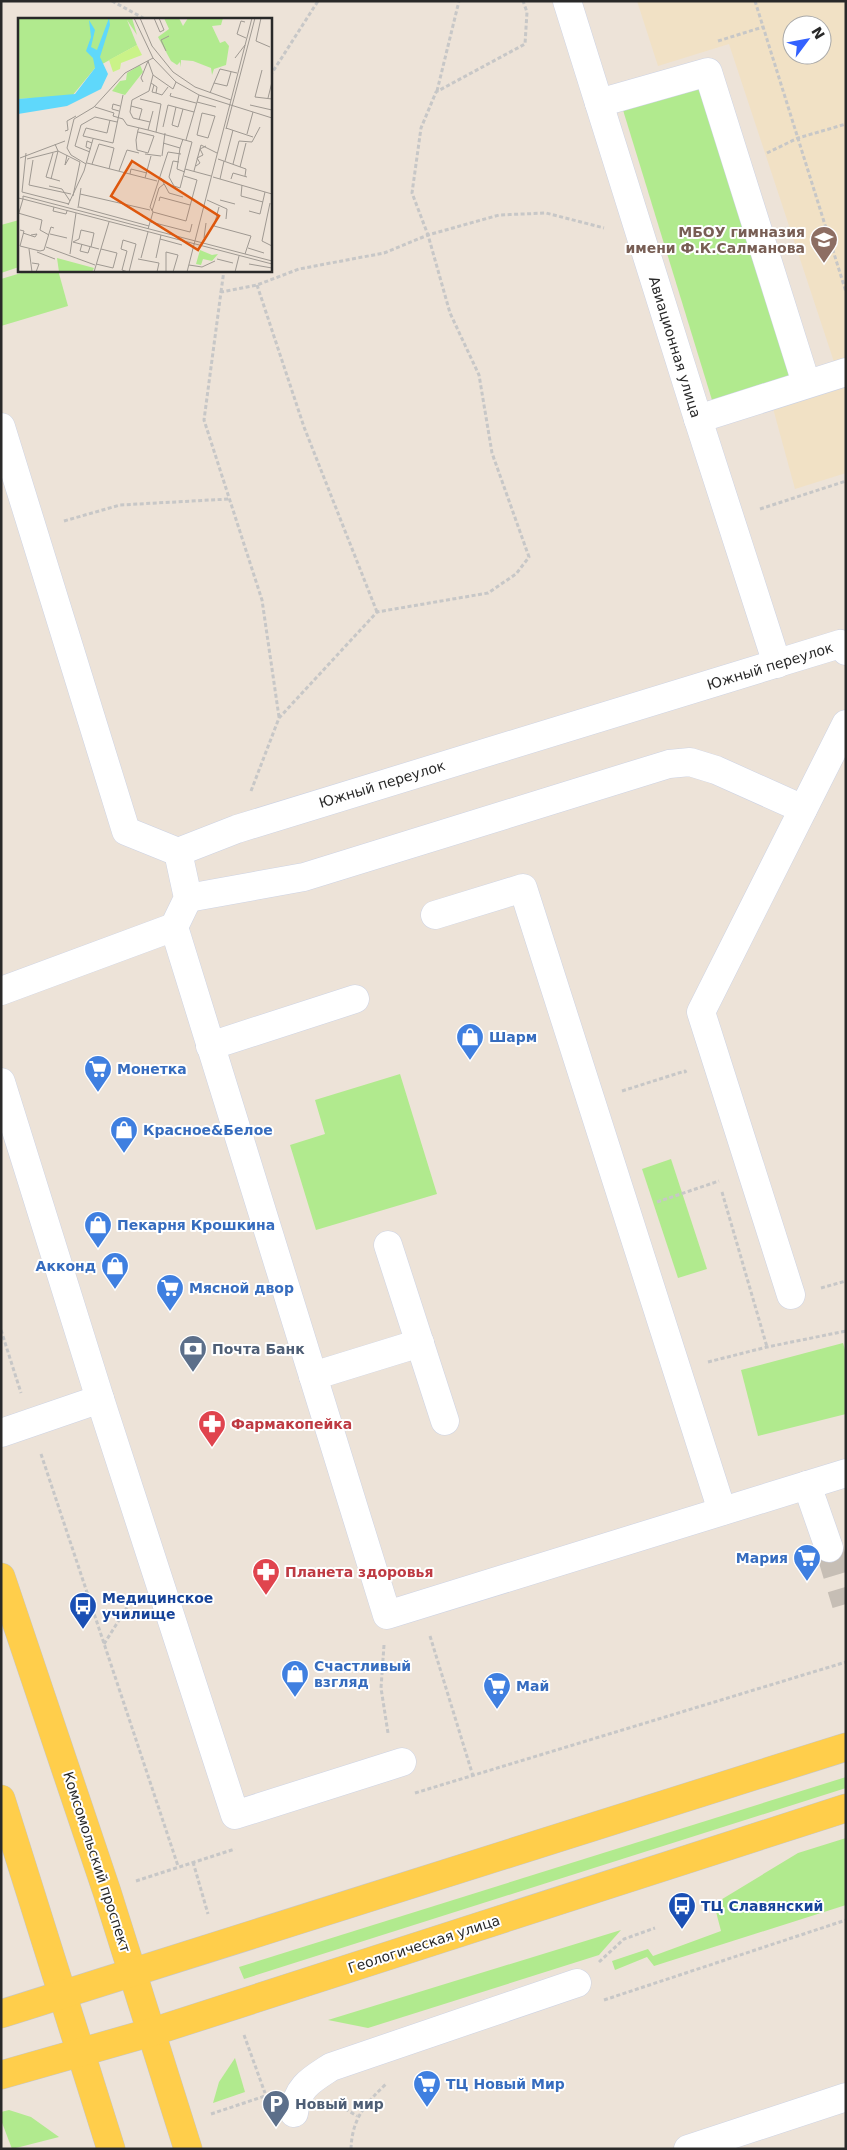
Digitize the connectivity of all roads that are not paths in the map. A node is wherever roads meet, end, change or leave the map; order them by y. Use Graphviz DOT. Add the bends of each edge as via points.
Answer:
graph roads {
  1 [pos="567,1"];
  2 [pos="599,103"];
  3 [pos="846,372"];
  4 [pos="806,383"];
  5 [pos="698,419"];
  6 [pos="1,427"];
  7 [pos="843,647"];
  8 [pos="777,664"];
  9 [pos="846,724"];
  10 [pos="803,809"];
  11 [pos="178,852"];
  12 [pos="188,898"];
  13 [pos="435,915"];
  14 [pos="174,927"];
  15 [pos="1,990"];
  16 [pos="355,999"];
  17 [pos="210,1046"];
  18 [pos="1,1082"];
  19 [pos="388,1245"];
  20 [pos="791,1295"];
  21 [pos="420,1343"];
  22 [pos="313,1376"];
  23 [pos="100,1399"];
  24 [pos="445,1421"];
  25 [pos="1,1433"];
  26 [pos="846,1473"];
  27 [pos="807,1485"];
  28 [pos="722,1511"];
  29 [pos="829,1548"];
  30 [pos="1,1578"];
  31 [pos="846,1747"];
  32 [pos="402,1762"];
  33 [pos="1,1799"];
  34 [pos="846,1808"];
  35 [pos="133,1973"];
  36 [pos="576,1984"];
  37 [pos="62,1994"];
  38 [pos="1,2014"];
  39 [pos="152,2032"];
  40 [pos="81,2053"];
  41 [pos="1,2076"];
  42 [pos="846,2097"];
  43 [pos="294,2113"];
  44 [pos="111,2149"];
  45 [pos="188,2149"];
  46 [pos="688,2149"];
  1 -- 2 [label="street, Авиационная улица"];
  2 -- 4 [label="street" via="708,72"];
  2 -- 5 [label="street, Авиационная улица"];
  3 -- 4 [label="street"];
  4 -- 5 [label="street"];
  5 -- 8 [label="street, Авиационная улица"];
  6 -- 11 [label="street" via="126,831"];
  7 -- 8 [label="street, Южный переулок"];
  8 -- 11 [label="street, Южный переулок" via="237,829"];
  9 -- 10 [label="street"];
  10 -- 12 [label="street" via="716,770 690,762 669,764 304,876"];
  10 -- 20 [label="street" via="701,1012"];
  11 -- 12 [label="street"];
  12 -- 14 [label="street"];
  13 -- 28 [label="street" via="523,888"];
  14 -- 15 [label="street"];
  14 -- 17 [label="street"];
  16 -- 17 [label="street"];
  17 -- 22 [label="street"];
  18 -- 23 [label="street"];
  19 -- 21 [label="street"];
  21 -- 22 [label="street"];
  21 -- 24 [label="street"];
  22 -- 28 [label="street" via="387,1615"];
  23 -- 25 [label="street"];
  23 -- 32 [label="street" via="235,1815"];
  26 -- 27 [label="street"];
  27 -- 28 [label="street"];
  27 -- 29 [label="street"];
  30 -- 35 [label="main road, Комсомольский проспект"];
  31 -- 35 [label="main road"];
  33 -- 37 [label="main road"];
  34 -- 39 [label="main road, Геологическая улица"];
  35 -- 37 [label="main road"];
  35 -- 39 [label="main road, Комсомольский проспект"];
  36 -- 43 [label="street" via="331,2067 305,2084 295,2100"];
  37 -- 38 [label="main road"];
  37 -- 40 [label="main road"];
  39 -- 40 [label="main road, Геологическая улица"];
  39 -- 45 [label="main road, Комсомольский проспект"];
  40 -- 41 [label="main road, Геологическая улица"];
  40 -- 44 [label="main road"];
  42 -- 46 [label="street"];
}
